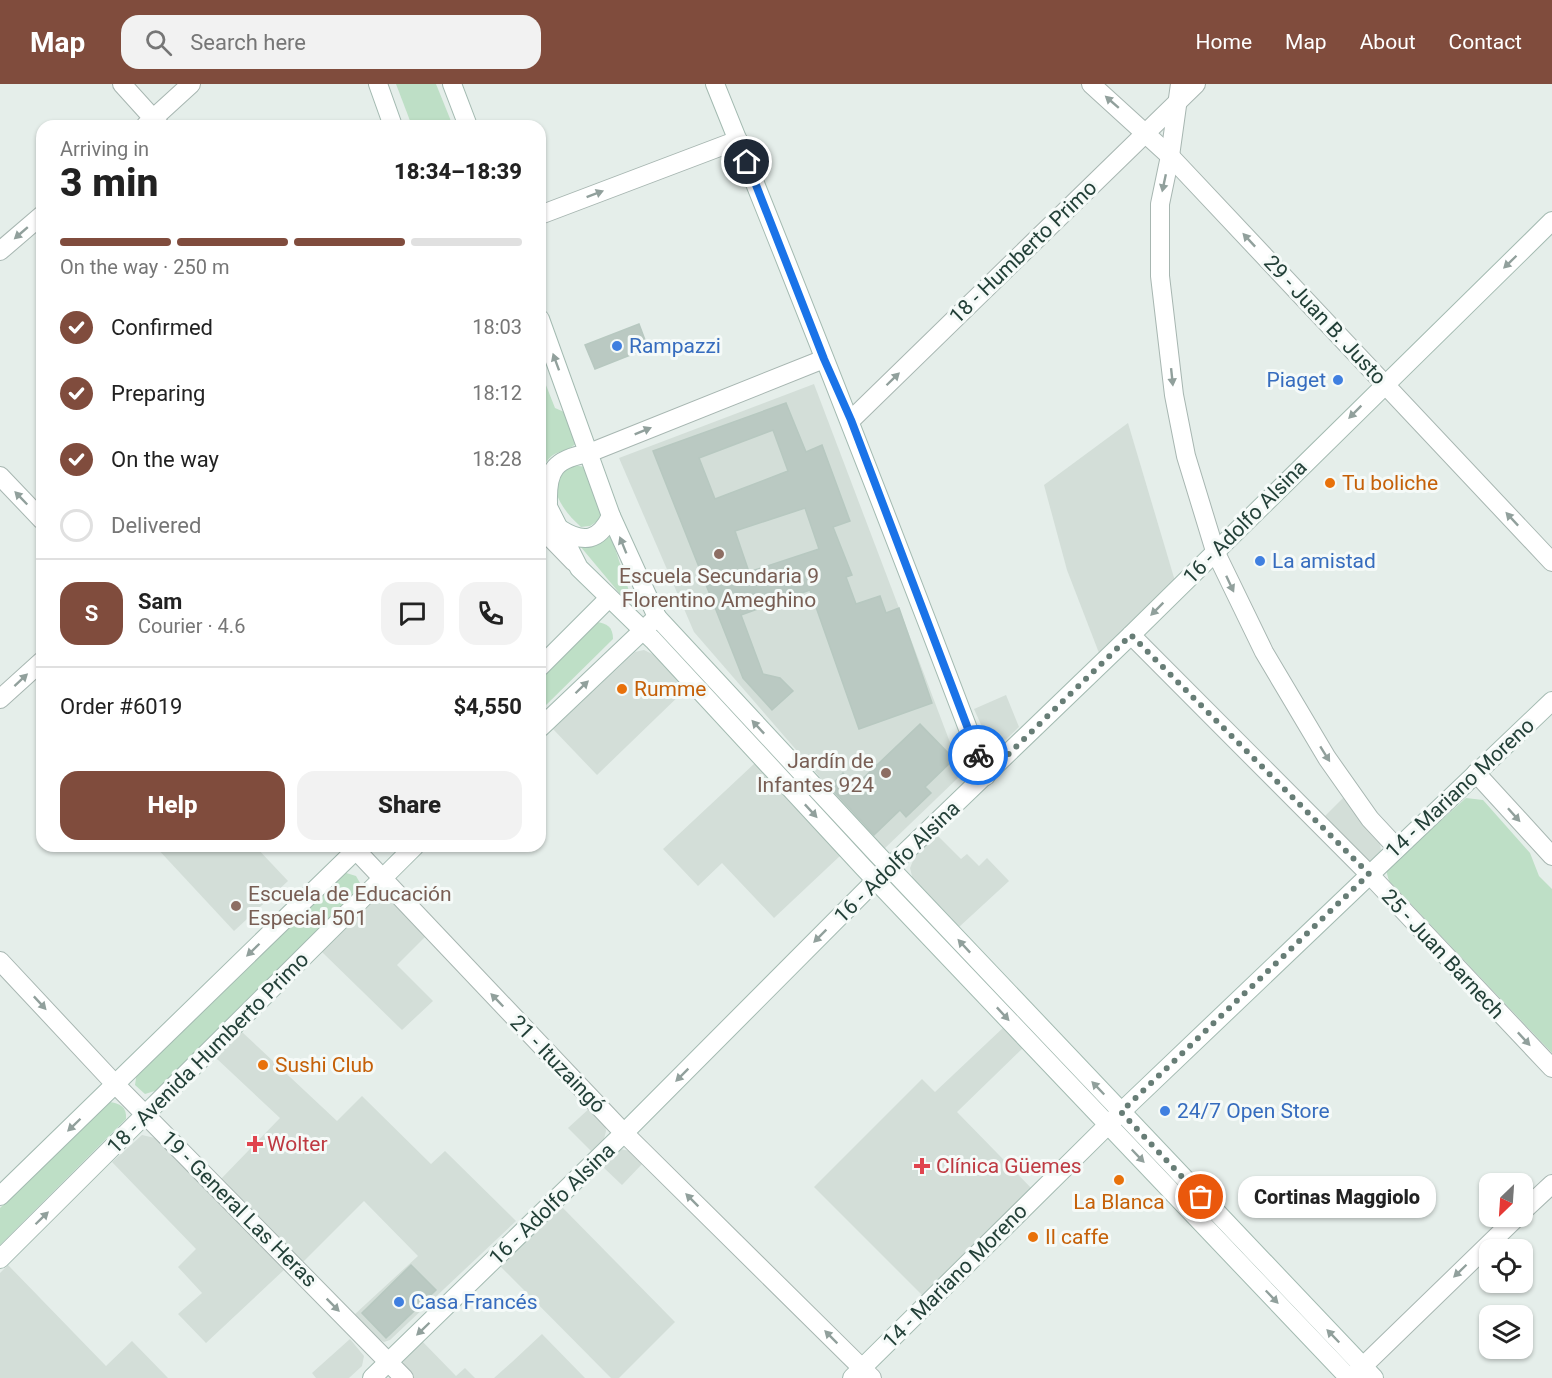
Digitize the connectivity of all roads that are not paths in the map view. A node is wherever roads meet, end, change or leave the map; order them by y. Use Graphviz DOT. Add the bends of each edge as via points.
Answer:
graph roads {
  1 [pos="122,84"];
  2 [pos="191,84"];
  3 [pos="378,84"];
  4 [pos="452,84"];
  5 [pos="716,84"];
  6 [pos="1091,84"];
  7 [pos="1196,84"];
  8 [pos="1179,92"];
  9 [pos="151,120"];
  10 [pos="156,120"];
  11 [pos="391,120"];
  12 [pos="466,120"];
  13 [pos="1146,132"];
  14 [pos="738,140"];
  15 [pos="1170,156"];
  16 [pos="546,213"];
  17 [pos="36,220"];
  18 [pos="1552,221"];
  19 [pos="0,251"];
  20 [pos="546,335"];
  21 [pos="824,359"];
  22 [pos="1384,383"];
  23 [pos="851,420"];
  24 [pos="589,453"];
  25 [pos="0,476"];
  26 [pos="546,488"];
  27 [pos="546,502"];
  28 [pos="36,514"];
  29 [pos="611,516"];
  30 [pos="561,529"];
  31 [pos="546,533"];
  32 [pos="1215,551"];
  33 [pos="1552,562"];
  34 [pos="579,568"];
  35 [pos="609,598"];
  36 [pos="657,617"];
  37 [pos="642,631"];
  38 [pos="1131,635"];
  39 [pos="546,661"];
  40 [pos="36,666"];
  41 [pos="0,699"];
  42 [pos="1552,701"];
  43 [pos="546,722"];
  44 [pos="1476,773"];
  45 [pos="986,776"];
  46 [pos="1397,848"];
  47 [pos="352,852"];
  48 [pos="359,852"];
  49 [pos="410,852"];
  50 [pos="1552,856"];
  51 [pos="883,874"];
  52 [pos="1369,874"];
  53 [pos="382,878"];
  54 [pos="0,961"];
  55 [pos="1552,1068"];
  56 [pos="115,1084"];
  57 [pos="146,1115"];
  58 [pos="1115,1119"];
  59 [pos="624,1133"];
  60 [pos="1552,1184"];
  61 [pos="0,1196"];
  62 [pos="1533,1202"];
  63 [pos="1507,1227"];
  64 [pos="0,1259"];
  65 [pos="389,1362"];
  66 [pos="862,1375"];
  67 [pos="1359,1375"];
  68 [pos="372,1378"];
  69 [pos="404,1378"];
  1 -- 9 [label="street"];
  2 -- 10 [label="street"];
  3 -- 11 [label="street"];
  4 -- 12 [label="street"];
  5 -- 14 [label="street"];
  13 -- 6 [label="street, 29 - Juan B. Justo, one-way"];
  7 -- 8 [label="street, 18 - Humberto Primo"];
  8 -- 13 [label="street, 18 - Humberto Primo"];
  8 -- 15 [label="street"];
  13 -- 15 [label="street, 29 - Juan B. Justo"];
  23 -- 13 [label="street, 18 - Humberto Primo, one-way"];
  16 -- 14 [label="street, one-way"];
  14 -- 21 [label="street"];
  22 -- 15 [label="street, 29 - Juan B. Justo, one-way"];
  15 -- 32 [label="street, one-way" via="1160,204 1160,276 1186,456"];
  17 -- 19 [label="street, one-way"];
  18 -- 22 [label="street, 16 - Adolfo Alsina, one-way"];
  24 -- 20 [label="street, one-way"];
  21 -- 23 [label="street"];
  24 -- 21 [label="street, one-way"];
  22 -- 32 [label="street, 16 - Adolfo Alsina, one-way"];
  33 -- 22 [label="street, 29 - Juan B. Justo, one-way"];
  23 -- 45 [label="street"];
  24 -- 26 [label="street" via="564,460 551,471"];
  24 -- 29 [label="street"];
  28 -- 25 [label="street, one-way"];
  27 -- 30 [label="street"];
  29 -- 30 [label="street" via="604,530 590,538 574,538"];
  36 -- 29 [label="street, one-way"];
  30 -- 34 [label="street"];
  31 -- 34 [label="street"];
  32 -- 38 [label="street, 16 - Adolfo Alsina, one-way"];
  32 -- 46 [label="street, one-way" via="1264,652 1327,758 1370,819"];
  34 -- 35 [label="street"];
  35 -- 37 [label="street"];
  35 -- 39 [label="street"];
  36 -- 37 [label="street"];
  51 -- 36 [label="street, one-way"];
  43 -- 37 [label="street, one-way"];
  37 -- 51 [label="street, one-way"];
  38 -- 45 [label="street, 16 - Adolfo Alsina"];
  38 -- 52 [label="street, 25 - Juan Barnech"];
  41 -- 40 [label="street, one-way"];
  42 -- 44 [label="street, 14 - Mariano Moreno"];
  44 -- 46 [label="street, 14 - Mariano Moreno"];
  44 -- 50 [label="street, one-way"];
  45 -- 51 [label="street, 16 - Adolfo Alsina"];
  46 -- 52 [label="street, 14 - Mariano Moreno"];
  47 -- 56 [label="street, 18 - Avenida Humberto Primo, one-way"];
  48 -- 53 [label="street, 21 - Ituzaingó"];
  49 -- 53 [label="street, 18 - Avenida Humberto Primo"];
  51 -- 58 [label="street"];
  51 -- 59 [label="street, 16 - Adolfo Alsina, one-way"];
  52 -- 55 [label="street, 25 - Juan Barnech, one-way"];
  52 -- 58 [label="street, 14 - Mariano Moreno"];
  53 -- 57 [label="street, 18 - Avenida Humberto Primo"];
  59 -- 53 [label="street, 21 - Ituzaingó, one-way"];
  54 -- 56 [label="street, 19 - General Las Heras, one-way"];
  56 -- 57 [label="street, 19 - General Las Heras"];
  56 -- 61 [label="street, 18 - Avenida Humberto Primo, one-way"];
  64 -- 57 [label="street, 18 - Avenida Humberto Primo, one-way"];
  57 -- 65 [label="street, 19 - General Las Heras, one-way"];
  58 -- 66 [label="street, 14 - Mariano Moreno"];
  58 -- 67 [label="street"];
  59 -- 65 [label="street, 16 - Adolfo Alsina, one-way"];
  66 -- 59 [label="street, 21 - Ituzaingó, one-way"];
  60 -- 62 [label="street"];
  63 -- 67 [label="street, one-way"];
  65 -- 68 [label="street, 16 - Adolfo Alsina"];
  65 -- 69 [label="street, 19 - General Las Heras"];
}
